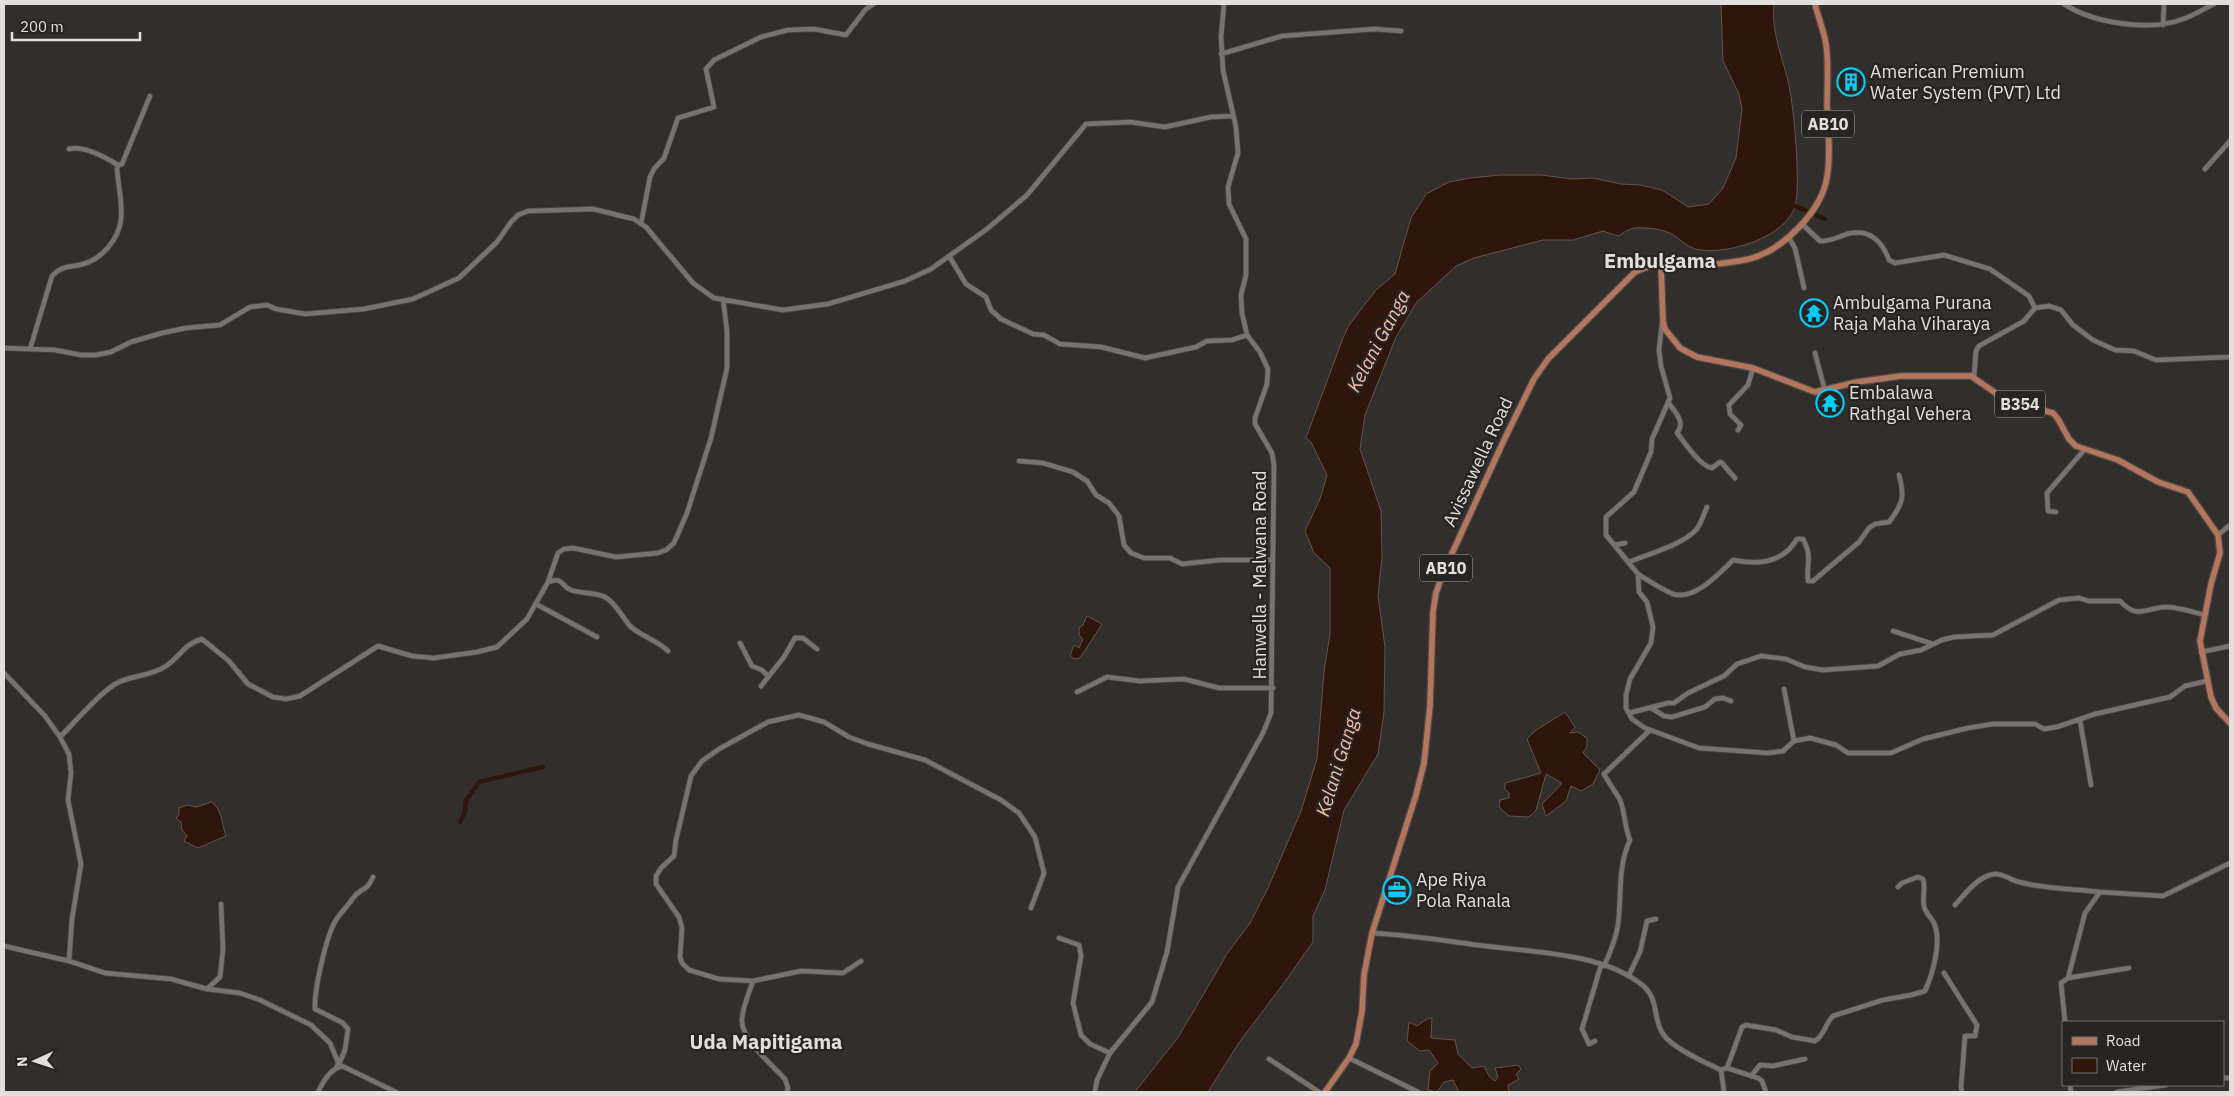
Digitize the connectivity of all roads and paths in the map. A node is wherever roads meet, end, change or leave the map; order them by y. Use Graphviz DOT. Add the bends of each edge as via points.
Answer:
graph roads {
  1 [pos="873,4"];
  2 [pos="1224,4"];
  3 [pos="1816,4"];
  4 [pos="2064,4"];
  5 [pos="2164,4"];
  6 [pos="2214,4"];
  7 [pos="2163,25"];
  8 [pos="1401,30"];
  9 [pos="1222,54"];
  10 [pos="150,96"];
  11 [pos="1232,116"];
  12 [pos="2230,141"];
  13 [pos="69,149"];
  14 [pos="118,165"];
  15 [pos="2204,169"];
  16 [pos="641,224"];
  17 [pos="1802,224"];
  18 [pos="1789,238"];
  19 [pos="949,256"];
  20 [pos="1661,264"];
  21 [pos="1804,288"];
  22 [pos="723,299"];
  23 [pos="2035,308"];
  24 [pos="1663,321"];
  25 [pos="1248,335"];
  26 [pos="4,348"];
  27 [pos="30,348"];
  28 [pos="1815,353"];
  29 [pos="2230,357"];
  30 [pos="1752,368"];
  31 [pos="1974,377"];
  32 [pos="1825,391"];
  33 [pos="1668,402"];
  34 [pos="1738,430"];
  35 [pos="2085,449"];
  36 [pos="1019,461"];
  37 [pos="1899,475"];
  38 [pos="1735,478"];
  39 [pos="1707,507"];
  40 [pos="2056,512"];
  41 [pos="2230,525"];
  42 [pos="2218,535"];
  43 [pos="1625,543"];
  44 [pos="1615,545"];
  45 [pos="1272,560"];
  46 [pos="1629,562"];
  47 [pos="1638,574"];
  48 [pos="548,582"];
  49 [pos="536,604"];
  50 [pos="2205,615"];
  51 [pos="1892,631"];
  52 [pos="597,637"];
  53 [pos="740,642"];
  54 [pos="1933,644"];
  55 [pos="2230,646"];
  56 [pos="817,648"];
  57 [pos="668,651"];
  58 [pos="2201,652"];
  59 [pos="4,673"];
  60 [pos="768,676"];
  61 [pos="2207,682"];
  62 [pos="761,686"];
  63 [pos="1273,688"];
  64 [pos="1784,689"];
  65 [pos="1077,692"];
  66 [pos="1731,701"];
  67 [pos="1652,708"];
  68 [pos="1629,713"];
  69 [pos="2080,720"];
  70 [pos="2230,723"];
  71 [pos="1650,730"];
  72 [pos="60,737"];
  73 [pos="1794,741"];
  74 [pos="2091,785"];
  75 [pos="2230,863"];
  76 [pos="373,877"];
  77 [pos="1898,887"];
  78 [pos="2100,892"];
  79 [pos="221,904"];
  80 [pos="1954,905"];
  81 [pos="1030,908"];
  82 [pos="1656,919"];
  83 [pos="1372,933"];
  84 [pos="1060,938"];
  85 [pos="4,946"];
  86 [pos="68,961"];
  87 [pos="861,961"];
  88 [pos="1603,966"];
  89 [pos="2129,968"];
  90 [pos="1944,974"];
  91 [pos="1629,975"];
  92 [pos="2068,978"];
  93 [pos="753,981"];
  94 [pos="207,989"];
  95 [pos="2064,1021"];
  96 [pos="1595,1041"];
  97 [pos="1110,1053"];
  98 [pos="1349,1058"];
  99 [pos="1269,1059"];
  100 [pos="1805,1059"];
  101 [pos="337,1067"];
  102 [pos="1727,1068"];
  103 [pos="1721,1070"];
  104 [pos="1751,1076"];
  105 [pos="2159,1086"];
  106 [pos="318,1092"];
  107 [pos="396,1092"];
  108 [pos="787,1092"];
  109 [pos="1095,1092"];
  110 [pos="1319,1092"];
  111 [pos="1325,1092"];
  112 [pos="1418,1092"];
  113 [pos="1724,1092"];
  114 [pos="1766,1092"];
  115 [pos="1962,1092"];
  116 [pos="2117,1092"];
  1 -- 16 [label="street" via="864,10 846,35 814,29 788,30 760,37 714,60 706,69 714,107 678,118 664,158 650,177"];
  2 -- 9 [label="street, Hanwella - Malwana Road"];
  3 -- 17 [label="main road, Avissawella Road / AB10" via="1826,50 1827,177 1821,196"];
  4 -- 7 [label="street" via="2086,16 2148,26"];
  5 -- 7 [label="street"];
  6 -- 7 [label="street"];
  8 -- 9 [label="street" via="1282,36"];
  9 -- 11 [label="street, Hanwella - Malwana Road"];
  10 -- 14 [label="street" via="122,164"];
  11 -- 19 [label="street" via="1165,127 1130,122 1086,124 1027,195"];
  11 -- 25 [label="street, Hanwella - Malwana Road" via="1238,153 1228,187 1229,204 1246,239 1246,275 1241,294"];
  12 -- 15 [label="street"];
  13 -- 14 [label="street" via="78,147"];
  14 -- 27 [label="street" via="122,219 113,241 93,260 59,269 52,276"];
  16 -- 22 [label="street" via="693,283 714,298"];
  16 -- 27 [label="street" via="634,219 593,209 528,211 518,215 497,242 459,278 413,299 364,309 305,314 267,305 250,307 220,326 162,332 96,355 81,356"];
  17 -- 18 [label="main road, Avissawella Road / AB10"];
  17 -- 23 [label="street" via="1820,241 1850,233 1865,233 1884,246 1889,260 1895,263 1944,255 1990,269 2029,296"];
  18 -- 20 [label="main road, Avissawella Road / AB10" via="1768,252 1749,259 1705,265"];
  18 -- 21 [label="street" via="1795,248"];
  19 -- 22 [label="street" via="931,269 906,280 828,304 783,310"];
  19 -- 25 [label="street" via="966,284 986,297 991,310 1001,319 1033,334 1044,334 1060,344 1101,347 1145,358"];
  20 -- 24 [label="main road, B354"];
  20 -- 83 [label="main road, Avissawella Road / AB10" via="1634,273 1548,359 1534,379 1507,434 1443,573 1433,612 1430,706 1424,763"];
  22 -- 48 [label="street" via="727,368 711,438 688,513 674,543 658,553 616,557 564,549 558,553"];
  23 -- 29 [label="street" via="2049,306 2061,310 2082,332 2115,350 2134,351 2162,361"];
  23 -- 31 [label="street" via="2024,321 1979,346"];
  24 -- 30 [label="main road, B354" via="1673,340 1687,353"];
  24 -- 33 [label="street" via="1659,350 1670,393"];
  25 -- 45 [label="street, Hanwella - Malwana Road" via="1268,369 1267,384 1255,418 1259,432 1272,453 1274,465"];
  26 -- 27 [label="street"];
  28 -- 32 [label="street"];
  30 -- 32 [label="main road, B354" via="1810,390"];
  30 -- 34 [label="street" via="1748,385 1729,405 1730,414 1741,424"];
  31 -- 32 [label="main road, B354" via="1901,376 1857,382"];
  31 -- 35 [label="main road, B354" via="2008,401 2053,413 2073,444"];
  33 -- 38 [label="street" via="1682,423 1677,433 1693,452 1708,468 1722,463"];
  33 -- 44 [label="street" via="1634,492 1606,517 1606,535"];
  35 -- 40 [label="street" via="2047,493 2048,511"];
  35 -- 42 [label="main road, B354" via="2118,460 2161,483 2188,492"];
  36 -- 45 [label="street" via="1044,463 1073,472 1087,481 1096,495 1109,503 1119,516 1124,545 1131,553 1144,558 1170,558 1182,564"];
  37 -- 47 [label="street" via="1902,501 1889,522 1869,528 1859,542 1813,581 1808,581 1810,552 1803,539 1797,539 1778,558 1760,563 1733,560 1710,583 1682,595 1674,594"];
  39 -- 46 [label="street" via="1698,528 1691,534"];
  41 -- 42 [label="street"];
  42 -- 50 [label="main road" via="2220,553"];
  43 -- 44 [label="street"];
  44 -- 46 [label="street"];
  45 -- 63 [label="street, Hanwella - Malwana Road"];
  46 -- 47 [label="street"];
  47 -- 68 [label="street" via="1639,592 1647,602 1653,627 1651,643 1630,679 1626,695"];
  48 -- 49 [label="street"];
  48 -- 57 [label="street" via="560,581 570,590 605,597 630,626"];
  49 -- 52 [label="street"];
  49 -- 72 [label="street" via="527,619 497,647 434,658 412,656 378,646 300,696 286,699 273,697 248,684 202,639 191,642 166,666 120,682 108,690"];
  50 -- 54 [label="street" via="2167,607 2136,612 2130,611 2120,601 2089,602 2070,598 2051,603 1994,635 1954,637"];
  50 -- 58 [label="main road"];
  51 -- 54 [label="street"];
  53 -- 60 [label="street" via="752,666"];
  54 -- 67 [label="street" via="1900,654 1878,666 1848,670 1823,670 1786,659 1761,656 1738,664 1724,676 1688,693 1674,704"];
  55 -- 58 [label="street"];
  56 -- 60 [label="street" via="803,638 795,638"];
  58 -- 61 [label="main road"];
  59 -- 72 [label="street" via="45,716"];
  60 -- 62 [label="street"];
  61 -- 69 [label="street" via="2185,686 2170,697"];
  61 -- 70 [label="main road" via="2216,708"];
  63 -- 65 [label="street" via="1219,688 1184,679 1140,682 1107,677"];
  63 -- 97 [label="street, Hanwella - Malwana Road" via="1272,713 1263,733 1178,887 1167,952 1152,1002"];
  64 -- 73 [label="street"];
  66 -- 67 [label="street" via="1714,699 1705,706 1672,718"];
  67 -- 68 [label="street"];
  68 -- 71 [label="street" via="1632,719"];
  69 -- 73 [label="street" via="2044,729 2034,724 1968,728 1923,739 1891,753 1848,753 1836,745 1816,739"];
  69 -- 74 [label="street"];
  71 -- 73 [label="street" via="1698,748 1719,751 1768,753 1783,751"];
  71 -- 88 [label="street" via="1604,774 1620,798 1630,840 1623,854 1618,925"];
  72 -- 86 [label="street" via="69,754 68,800 81,864"];
  75 -- 78 [label="street" via="2163,896"];
  76 -- 101 [label="street" via="369,886 354,896 330,931 320,972 316,1010 343,1023 348,1029 345,1050"];
  77 -- 102 [label="street" via="1918,877 1925,885 1924,906 1933,922 1936,951 1933,974 1925,990 1833,1016 1815,1041 1746,1025 1742,1027"];
  78 -- 80 [label="street" via="2037,886 1991,874 1979,880"];
  78 -- 92 [label="street" via="2085,913"];
  79 -- 94 [label="street" via="223,949 220,977"];
  81 -- 93 [label="street" via="1044,873 1035,837 1019,813 925,760 849,737 824,722 799,716 785,717 768,722 702,761 691,776 674,856 656,876 656,884 679,917 682,963 689,970 719,979"];
  82 -- 91 [label="street" via="1647,921 1640,952"];
  83 -- 88 [label="street" via="1547,953"];
  83 -- 98 [label="main road, Avissawella Road / AB10" via="1364,975 1359,1033"];
  84 -- 97 [label="street" via="1079,945 1081,956 1073,1002 1081,1035 1090,1044"];
  85 -- 86 [label="street"];
  86 -- 94 [label="street" via="104,973 171,980"];
  87 -- 93 [label="street" via="843,973 801,971"];
  88 -- 91 [label="street"];
  88 -- 96 [label="street" via="1582,1029 1589,1044"];
  89 -- 92 [label="street"];
  90 -- 115 [label="street" via="1977,1025 1976,1036 1965,1036"];
  91 -- 103 [label="street" via="1648,989 1653,997 1663,1034 1671,1042"];
  92 -- 95 [label="street" via="2060,983"];
  93 -- 108 [label="street" via="744,1006 742,1026 746,1036 785,1079"];
  94 -- 101 [label="street" via="240,993 311,1025 330,1043"];
  97 -- 109 [label="street, Hanwella - Malwana Road"];
  98 -- 111 [label="main road, Avissawella Road / AB10"];
  98 -- 112 [label="street"];
  99 -- 110 [label="street"];
  100 -- 104 [label="street" via="1772,1066 1760,1065"];
  101 -- 106 [label="street"];
  101 -- 107 [label="street" via="342,1066"];
  102 -- 103 [label="street"];
  102 -- 104 [label="street"];
  103 -- 113 [label="street"];
  104 -- 114 [label="street" via="1762,1081"];
  105 -- 116 [label="street"];
}
